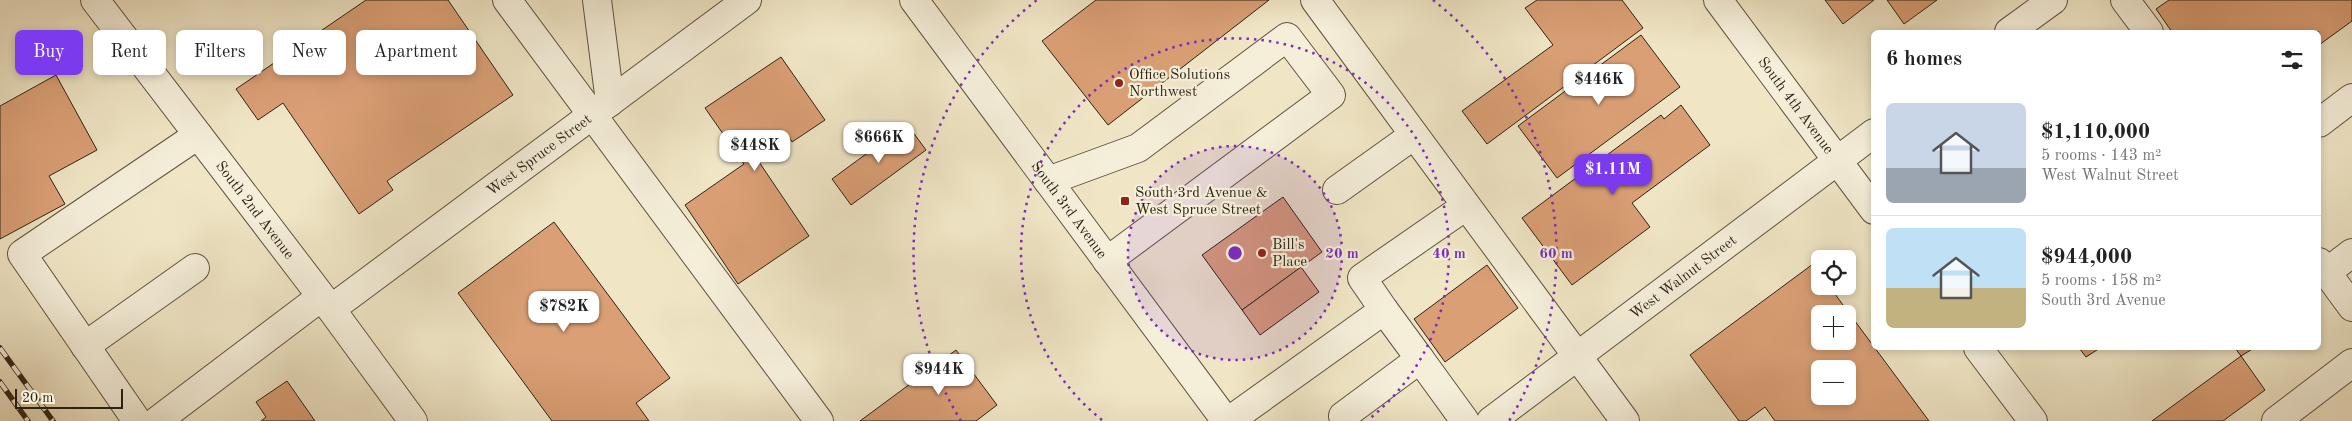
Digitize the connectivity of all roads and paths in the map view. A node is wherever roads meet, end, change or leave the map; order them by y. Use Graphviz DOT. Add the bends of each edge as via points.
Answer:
graph roads {
  1 [pos="95,0"];
  2 [pos="507,0"];
  3 [pos="596,0"];
  4 [pos="747,0"];
  5 [pos="914,0"];
  6 [pos="1316,0"];
  7 [pos="1718,0"];
  8 [pos="2053,0"];
  9 [pos="2125,0"];
  10 [pos="2012,30"];
  11 [pos="2148,30"];
  12 [pos="2352,98"];
  13 [pos="601,108"];
  14 [pos="2321,121"];
  15 [pos="198,135"];
  16 [pos="1414,135"];
  17 [pos="1871,135"];
  18 [pos="1837,160"];
  19 [pos="1048,181"];
  20 [pos="1337,190"];
  21 [pos="1466,206"];
  22 [pos="1871,206"];
  23 [pos="2352,253"];
  24 [pos="1107,261"];
  25 [pos="2323,267"];
  26 [pos="195,268"];
  27 [pos="326,303"];
  28 [pos="2352,307"];
  29 [pos="1384,310"];
  30 [pos="85,346"];
  31 [pos="1980,350"];
  32 [pos="1577,358"];
  33 [pos="1420,359"];
  34 [pos="2352,363"];
  35 [pos="1344,416"];
  36 [pos="2287,418"];
  37 [pos="137,421"];
  38 [pos="157,421"];
  39 [pos="413,421"];
  40 [pos="819,421"];
  41 [pos="1227,421"];
  42 [pos="1465,421"];
  43 [pos="1492,421"];
  44 [pos="1625,421"];
  45 [pos="2033,421"];
  1 -- 15 [label="street, South 2nd Avenue"];
  2 -- 13 [label="street"];
  3 -- 13 [label="street"];
  4 -- 13 [label="street, West Spruce Street"];
  5 -- 19 [label="street, South 3rd Avenue"];
  6 -- 16 [label="street"];
  7 -- 18 [label="street, South 4th Avenue"];
  8 -- 10 [label="street"];
  9 -- 11 [label="street"];
  12 -- 14 [label="street"];
  13 -- 27 [label="street, West Spruce Street"];
  13 -- 40 [label="street"];
  15 -- 27 [label="street, South 2nd Avenue"];
  15 -- 30 [label="street" via="22,254"];
  16 -- 20 [label="street"];
  16 -- 21 [label="street"];
  17 -- 18 [label="street, West Walnut Street"];
  18 -- 22 [label="street, South 4th Avenue"];
  18 -- 32 [label="street, West Walnut Street"];
  19 -- 24 [label="street, South 3rd Avenue"];
  19 -- 24 [label="street" via="1138,148 1287,37 1331,95"];
  21 -- 29 [label="street" via="1362,278"];
  21 -- 32 [label="street"];
  23 -- 25 [label="street"];
  24 -- 41 [label="street, South 3rd Avenue"];
  25 -- 28 [label="street"];
  26 -- 30 [label="street"];
  27 -- 38 [label="street, West Spruce Street"];
  27 -- 39 [label="street, South 2nd Avenue"];
  29 -- 33 [label="street"];
  29 -- 41 [label="street"];
  30 -- 37 [label="street"];
  31 -- 45 [label="street"];
  32 -- 43 [label="street, West Walnut Street"];
  32 -- 44 [label="street"];
  33 -- 35 [label="street"];
  33 -- 42 [label="street"];
  34 -- 36 [label="street"];
}
